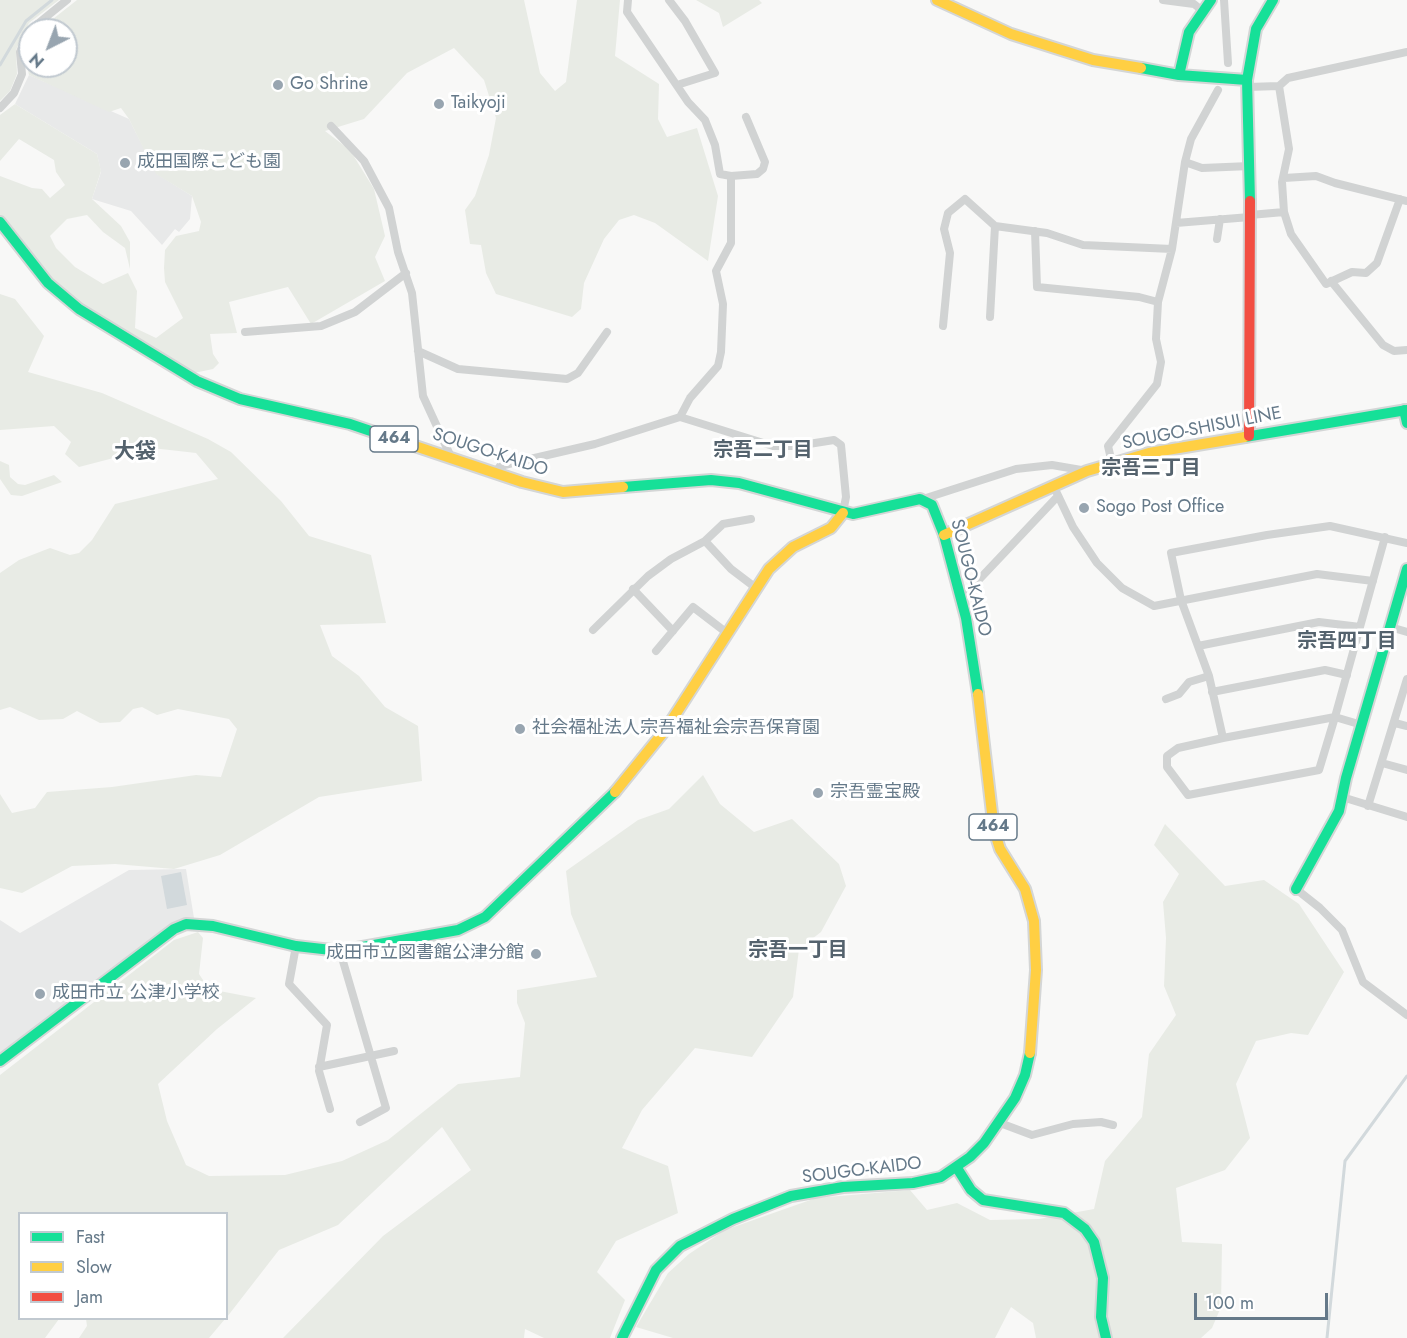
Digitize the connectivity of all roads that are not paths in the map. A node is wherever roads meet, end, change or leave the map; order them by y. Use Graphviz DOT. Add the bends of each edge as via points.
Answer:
graph roads {
  1 [pos="67,0"];
  2 [pos="628,0"];
  3 [pos="669,0"];
  4 [pos="937,0"];
  5 [pos="1162,0"];
  6 [pos="1211,0"];
  7 [pos="1224,0"];
  8 [pos="1273,0"];
  9 [pos="1204,12"];
  10 [pos="1407,52"];
  11 [pos="1228,63"];
  12 [pos="1179,75"];
  13 [pos="1248,84"];
  14 [pos="677,85"];
  15 [pos="1279,86"];
  16 [pos="1218,90"];
  17 [pos="0,108"];
  18 [pos="746,117"];
  19 [pos="331,126"];
  20 [pos="1185,162"];
  21 [pos="1250,166"];
  22 [pos="730,176"];
  23 [pos="1284,178"];
  24 [pos="1404,200"];
  25 [pos="1284,212"];
  26 [pos="1250,216"];
  27 [pos="1220,219"];
  28 [pos="0,222"];
  29 [pos="1176,223"];
  30 [pos="995,226"];
  31 [pos="1035,231"];
  32 [pos="1217,239"];
  33 [pos="1172,249"];
  34 [pos="406,273"];
  35 [pos="1331,281"];
  36 [pos="1158,302"];
  37 [pos="990,317"];
  38 [pos="943,326"];
  39 [pos="245,332"];
  40 [pos="606,332"];
  41 [pos="1407,350"];
  42 [pos="418,351"];
  43 [pos="1406,410"];
  44 [pos="680,417"];
  45 [pos="1407,423"];
  46 [pos="1249,436"];
  47 [pos="452,458"];
  48 [pos="1112,463"];
  49 [pos="1087,471"];
  50 [pos="496,472"];
  51 [pos="1056,492"];
  52 [pos="920,499"];
  53 [pos="843,513"];
  54 [pos="752,519"];
  55 [pos="944,535"];
  56 [pos="1385,537"];
  57 [pos="705,541"];
  58 [pos="1407,543"];
  59 [pos="1407,569"];
  60 [pos="1373,581"];
  61 [pos="756,588"];
  62 [pos="633,589"];
  63 [pos="959,594"];
  64 [pos="1181,600"];
  65 [pos="1360,627"];
  66 [pos="1390,627"];
  67 [pos="593,630"];
  68 [pos="672,631"];
  69 [pos="1407,632"];
  70 [pos="727,633"];
  71 [pos="1198,646"];
  72 [pos="656,651"];
  73 [pos="1347,675"];
  74 [pos="1209,676"];
  75 [pos="1407,680"];
  76 [pos="1212,692"];
  77 [pos="1166,699"];
  78 [pos="1335,717"];
  79 [pos="1395,723"];
  80 [pos="1362,725"];
  81 [pos="1407,726"];
  82 [pos="1223,738"];
  83 [pos="1382,763"];
  84 [pos="1407,771"];
  85 [pos="1342,797"];
  86 [pos="1368,806"];
  87 [pos="1407,817"];
  88 [pos="1296,889"];
  89 [pos="296,946"];
  90 [pos="340,951"];
  91 [pos="1407,1015"];
  92 [pos="394,1051"];
  93 [pos="369,1054"];
  94 [pos="0,1061"];
  95 [pos="319,1066"];
  96 [pos="330,1109"];
  97 [pos="360,1122"];
  98 [pos="1000,1123"];
  99 [pos="1113,1125"];
  100 [pos="957,1168"];
  101 [pos="622,1338"];
  102 [pos="1106,1338"];
  1 -- 17 [label="street" via="30,30 20,52 22,74 15,93"];
  2 -- 14 [label="street" via="627,12"];
  3 -- 14 [label="street" via="715,73"];
  4 -- 12 [label="main road" via="1053,49"];
  5 -- 9 [label="street" via="1194,4"];
  6 -- 9 [label="main road"];
  7 -- 11 [label="street"];
  8 -- 13 [label="main road" via="1256,28"];
  9 -- 12 [label="main road" via="1190,32"];
  10 -- 15 [label="street" via="1288,78"];
  12 -- 13 [label="main road"];
  13 -- 15 [label="street"];
  13 -- 21 [label="main road"];
  14 -- 22 [label="street" via="705,120 720,174"];
  15 -- 23 [label="street" via="1288,149"];
  16 -- 20 [label="street" via="1191,139"];
  18 -- 22 [label="street" via="765,162 757,174"];
  19 -- 34 [label="street" via="364,161 381,193"];
  20 -- 21 [label="street" via="1202,168"];
  20 -- 29 [label="street"];
  21 -- 26 [label="main road"];
  22 -- 44 [label="street" via="731,243 716,272 723,304 721,352 718,366 690,398"];
  23 -- 24 [label="street" via="1316,176"];
  23 -- 25 [label="street"];
  24 -- 35 [label="street" via="1377,263 1366,273 1352,272"];
  25 -- 26 [label="street"];
  25 -- 35 [label="street" via="1292,234 1314,268 1326,284"];
  26 -- 27 [label="street"];
  26 -- 46 [label="main road"];
  27 -- 29 [label="street"];
  27 -- 32 [label="street"];
  28 -- 47 [label="main road, SOUGO-KAIDO / 464" via="38,272 66,299 197,381 240,399 350,424"];
  29 -- 33 [label="street"];
  30 -- 31 [label="street"];
  30 -- 37 [label="street"];
  30 -- 38 [label="street" via="965,199 948,213 945,229 950,254"];
  31 -- 33 [label="street" via="1083,245"];
  31 -- 36 [label="street" via="1037,287"];
  33 -- 36 [label="street"];
  34 -- 39 [label="street" via="355,312 321,326"];
  34 -- 42 [label="street" via="414,303"];
  35 -- 41 [label="street" via="1383,345 1394,351"];
  36 -- 48 [label="street" via="1156,339 1161,362 1157,384 1108,446"];
  40 -- 42 [label="street" via="578,373 567,379 458,369"];
  42 -- 47 [label="street" via="423,396"];
  43 -- 45 [label="main road"];
  43 -- 46 [label="main road, SOUGO-SHISUI LINE"];
  44 -- 50 [label="street" via="585,447 500,466"];
  44 -- 53 [label="street" via="773,446 834,440 841,445 846,497"];
  46 -- 48 [label="main road, SOUGO-SHISUI LINE"];
  47 -- 50 [label="main road, SOUGO-KAIDO / 464"];
  48 -- 49 [label="main road, SOUGO-SHISUI LINE"];
  49 -- 51 [label="main road, SOUGO-SHISUI LINE"];
  49 -- 52 [label="street" via="1052,465 1017,469"];
  50 -- 53 [label="main road, SOUGO-KAIDO / 464" via="562,492 725,480"];
  51 -- 55 [label="main road, SOUGO-SHISUI LINE"];
  51 -- 63 [label="street" via="972,587"];
  51 -- 64 [label="street" via="1097,563 1122,588 1154,606"];
  52 -- 53 [label="main road, SOUGO-KAIDO / 464" via="861,514"];
  52 -- 55 [label="main road, SOUGO-KAIDO / 464" via="932,505"];
  53 -- 61 [label="main road" via="831,528 783,555"];
  54 -- 57 [label="street" via="723,524"];
  55 -- 63 [label="main road, SOUGO-KAIDO / 464"];
  56 -- 58 [label="street"];
  56 -- 60 [label="street"];
  56 -- 64 [label="street" via="1330,526 1171,553"];
  57 -- 61 [label="street"];
  57 -- 62 [label="street" via="670,559"];
  59 -- 66 [label="main road"];
  60 -- 64 [label="street" via="1317,574"];
  60 -- 65 [label="street"];
  61 -- 70 [label="main road"];
  62 -- 67 [label="street"];
  62 -- 68 [label="street"];
  63 -- 98 [label="main road, SOUGO-KAIDO / 464" via="976,676 993,830 1024,889 1034,921 1036,970 1030,1052 1015,1098"];
  64 -- 71 [label="street"];
  65 -- 71 [label="street" via="1319,622"];
  65 -- 73 [label="street"];
  66 -- 69 [label="street"];
  66 -- 80 [label="main road"];
  68 -- 70 [label="street" via="693,607"];
  68 -- 72 [label="street"];
  70 -- 90 [label="main road" via="640,763 497,908 458,930"];
  71 -- 74 [label="street"];
  73 -- 76 [label="street" via="1325,670"];
  73 -- 78 [label="street"];
  74 -- 76 [label="street"];
  74 -- 77 [label="street" via="1189,682 1179,694"];
  75 -- 79 [label="street"];
  76 -- 82 [label="street"];
  78 -- 80 [label="street"];
  78 -- 82 [label="street"];
  78 -- 82 [label="street" via="1319,770 1188,795 1167,767 1167,756 1178,748"];
  79 -- 81 [label="street"];
  79 -- 83 [label="street"];
  80 -- 85 [label="main road"];
  83 -- 84 [label="street"];
  83 -- 86 [label="street"];
  85 -- 86 [label="street"];
  85 -- 88 [label="main road" via="1339,811"];
  86 -- 87 [label="street"];
  88 -- 91 [label="street" via="1342,930 1363,982"];
  89 -- 90 [label="main road"];
  89 -- 94 [label="main road" via="202,924 186,924 174,929"];
  89 -- 95 [label="street" via="289,984 327,1025"];
  90 -- 93 [label="street"];
  92 -- 93 [label="street"];
  93 -- 95 [label="street"];
  93 -- 97 [label="street" via="386,1108"];
  95 -- 96 [label="street"];
  98 -- 99 [label="street" via="1032,1135 1072,1124"];
  98 -- 100 [label="main road, SOUGO-KAIDO / 464"];
  100 -- 101 [label="main road, SOUGO-KAIDO / 464" via="926,1181 843,1187 791,1196 702,1233 680,1246 656,1270"];
  100 -- 102 [label="main road" via="971,1190 983,1200 1064,1213 1085,1228 1094,1242 1102,1278 1101,1317"];
}
